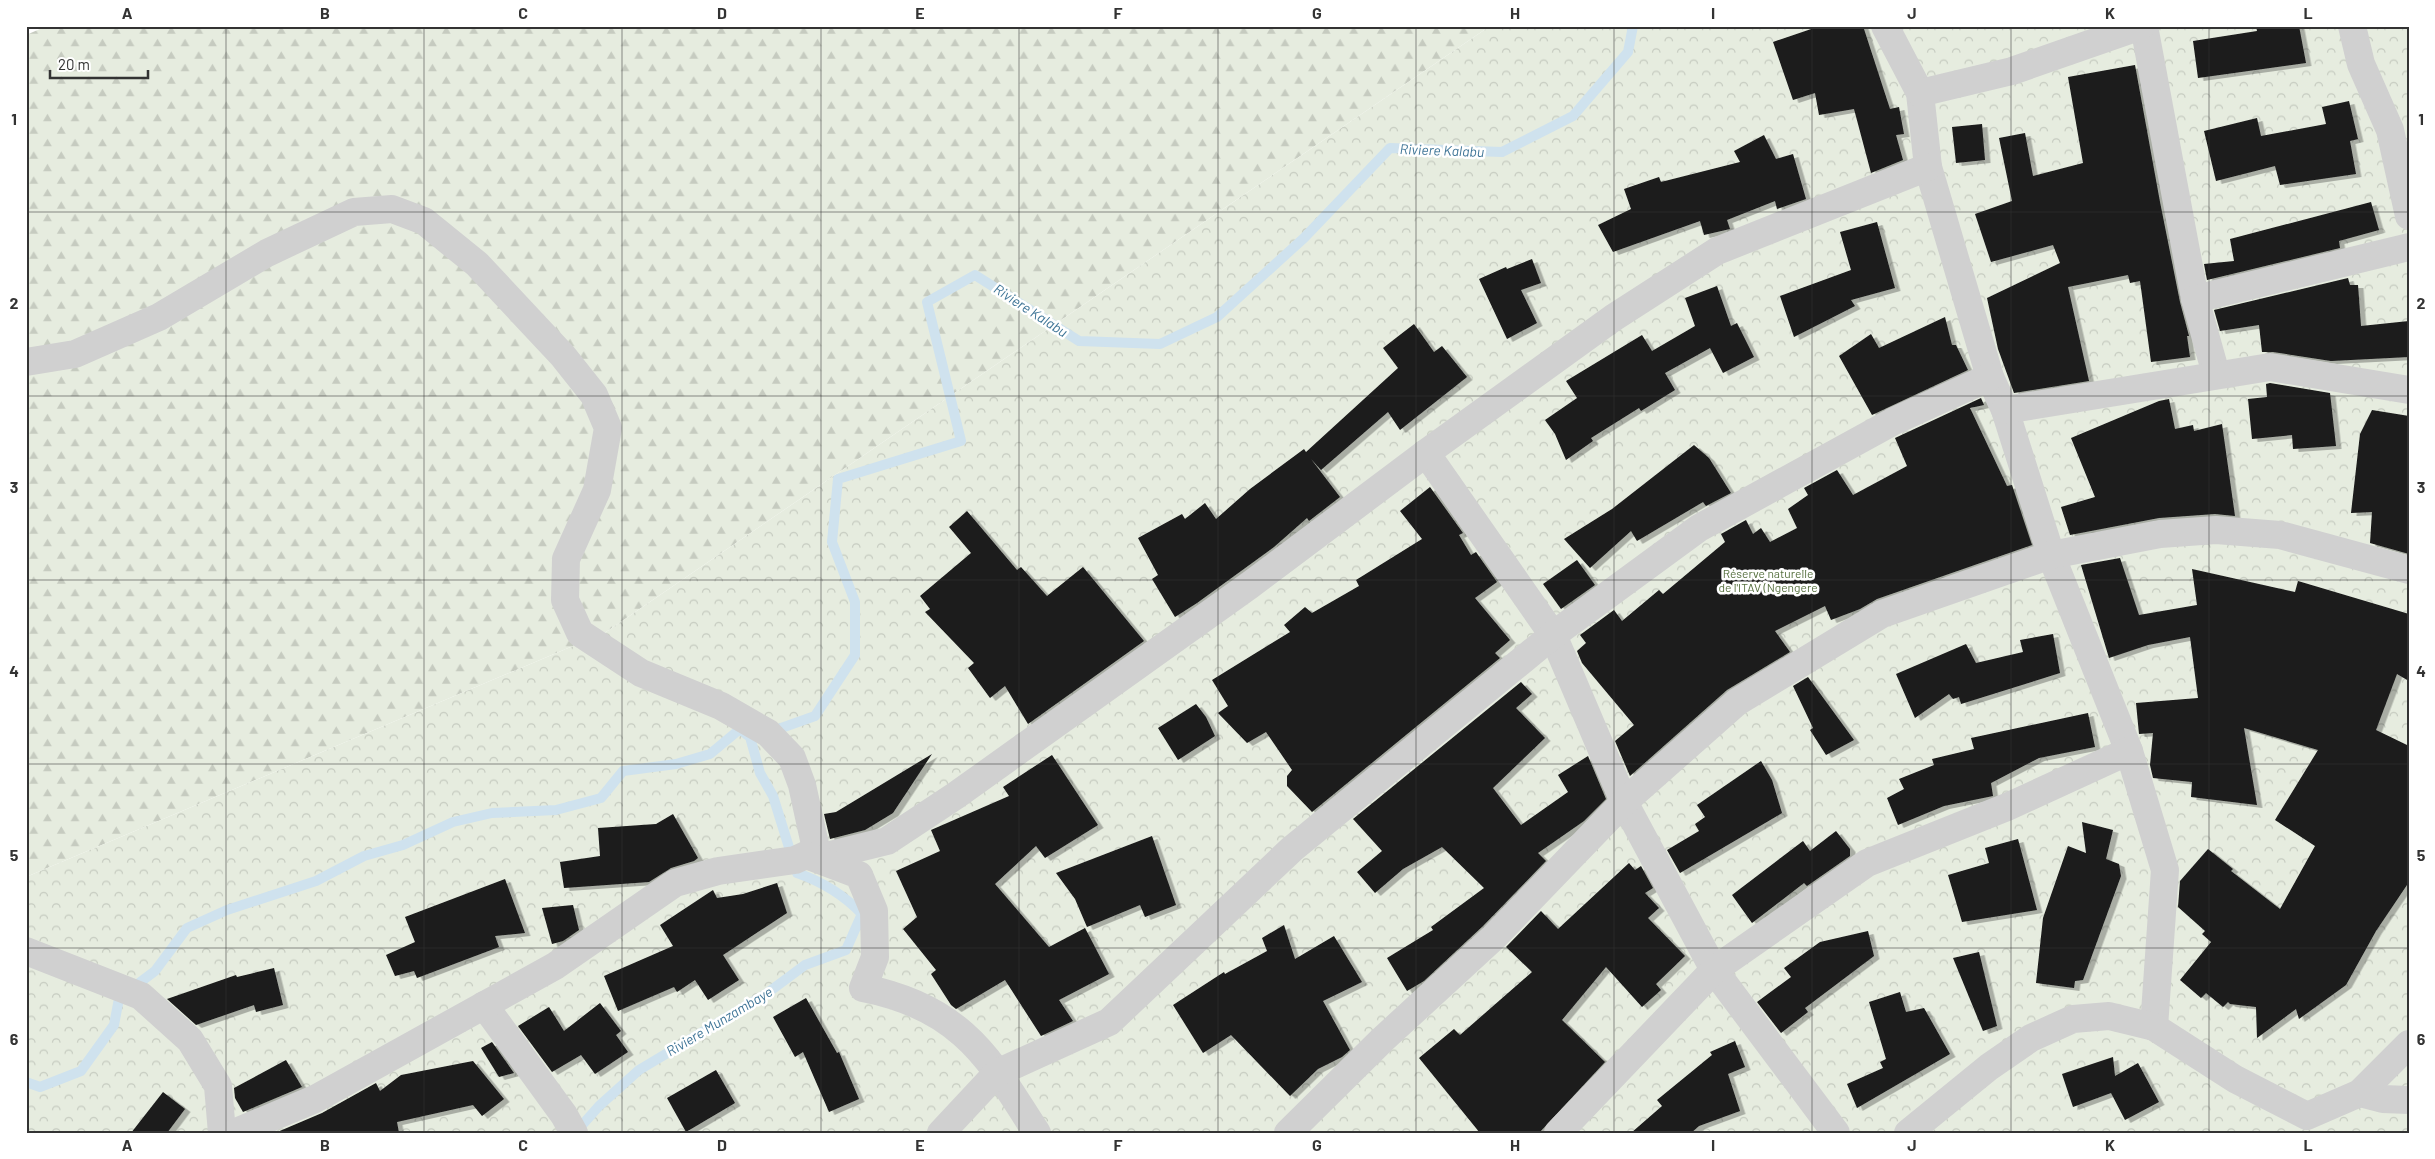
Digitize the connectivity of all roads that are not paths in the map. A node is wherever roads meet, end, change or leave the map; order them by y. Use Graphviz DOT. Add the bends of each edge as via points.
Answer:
graph roads {
  1 [pos="1884,26"];
  2 [pos="2142,26"];
  3 [pos="2352,26"];
  4 [pos="1920,93"];
  5 [pos="1928,167"];
  6 [pos="2409,216"];
  7 [pos="2409,247"];
  8 [pos="2195,299"];
  9 [pos="26,362"];
  10 [pos="2216,374"];
  11 [pos="1990,377"];
  12 [pos="2409,390"];
  13 [pos="2005,410"];
  14 [pos="1426,453"];
  15 [pos="2052,556"];
  16 [pos="2409,570"];
  17 [pos="1553,636"];
  18 [pos="2128,751"];
  19 [pos="1624,802"];
  20 [pos="812,856"];
  21 [pos="26,951"];
  22 [pos="1714,970"];
  23 [pos="484,1005"];
  24 [pos="2154,1027"];
  25 [pos="2409,1044"];
  26 [pos="997,1072"];
  27 [pos="2360,1093"];
  28 [pos="2409,1100"];
  29 [pos="569,1124"];
  30 [pos="222,1133"];
  31 [pos="234,1133"];
  32 [pos="941,1133"];
  33 [pos="1038,1133"];
  34 [pos="1288,1133"];
  35 [pos="1558,1133"];
  36 [pos="1836,1133"];
  37 [pos="1908,1133"];
  1 -- 4 [label="street"];
  2 -- 4 [label="street" via="2012,71"];
  2 -- 8 [label="street"];
  3 -- 6 [label="street" via="2361,64 2390,130"];
  4 -- 5 [label="street"];
  5 -- 11 [label="street"];
  5 -- 14 [label="street" via="1717,251 1613,318"];
  7 -- 8 [label="street"];
  8 -- 10 [label="street"];
  9 -- 20 [label="street" via="75,354 159,317 267,253 354,212 392,209 424,221 477,264 563,356 594,395 608,428 597,490 566,559 565,600 580,633 641,673 721,706 768,733 792,758 802,785"];
  10 -- 12 [label="street" via="2270,368"];
  10 -- 13 [label="street"];
  11 -- 13 [label="street"];
  11 -- 17 [label="street" via="1894,421 1699,528"];
  13 -- 15 [label="street"];
  14 -- 17 [label="street"];
  14 -- 20 [label="street" via="1242,591 910,826 887,841"];
  15 -- 16 [label="street" via="2160,534 2216,530 2280,535"];
  15 -- 18 [label="street"];
  15 -- 19 [label="street" via="1882,614 1737,702"];
  17 -- 19 [label="street"];
  17 -- 26 [label="street" via="1292,849 1109,1022"];
  18 -- 22 [label="street" via="2007,807 1867,863"];
  18 -- 24 [label="street" via="2165,870"];
  19 -- 22 [label="street"];
  19 -- 34 [label="street" via="1494,938 1382,1040"];
  20 -- 23 [label="street" via="718,871 675,883 555,966"];
  20 -- 26 [label="street" via="860,875 874,911 875,957 863,988 890,993 926,1010 964,1034"];
  21 -- 30 [label="street" via="141,996 190,1040 218,1086"];
  22 -- 35 [label="street"];
  22 -- 36 [label="street"];
  23 -- 29 [label="street"];
  23 -- 31 [label="street" via="316,1099"];
  24 -- 27 [label="street" via="2235,1079 2307,1116"];
  24 -- 37 [label="street" via="2109,1016 2073,1019 2030,1038"];
  25 -- 27 [label="street"];
  26 -- 32 [label="street"];
  26 -- 33 [label="street"];
  27 -- 28 [label="street" via="2383,1099"];
}
